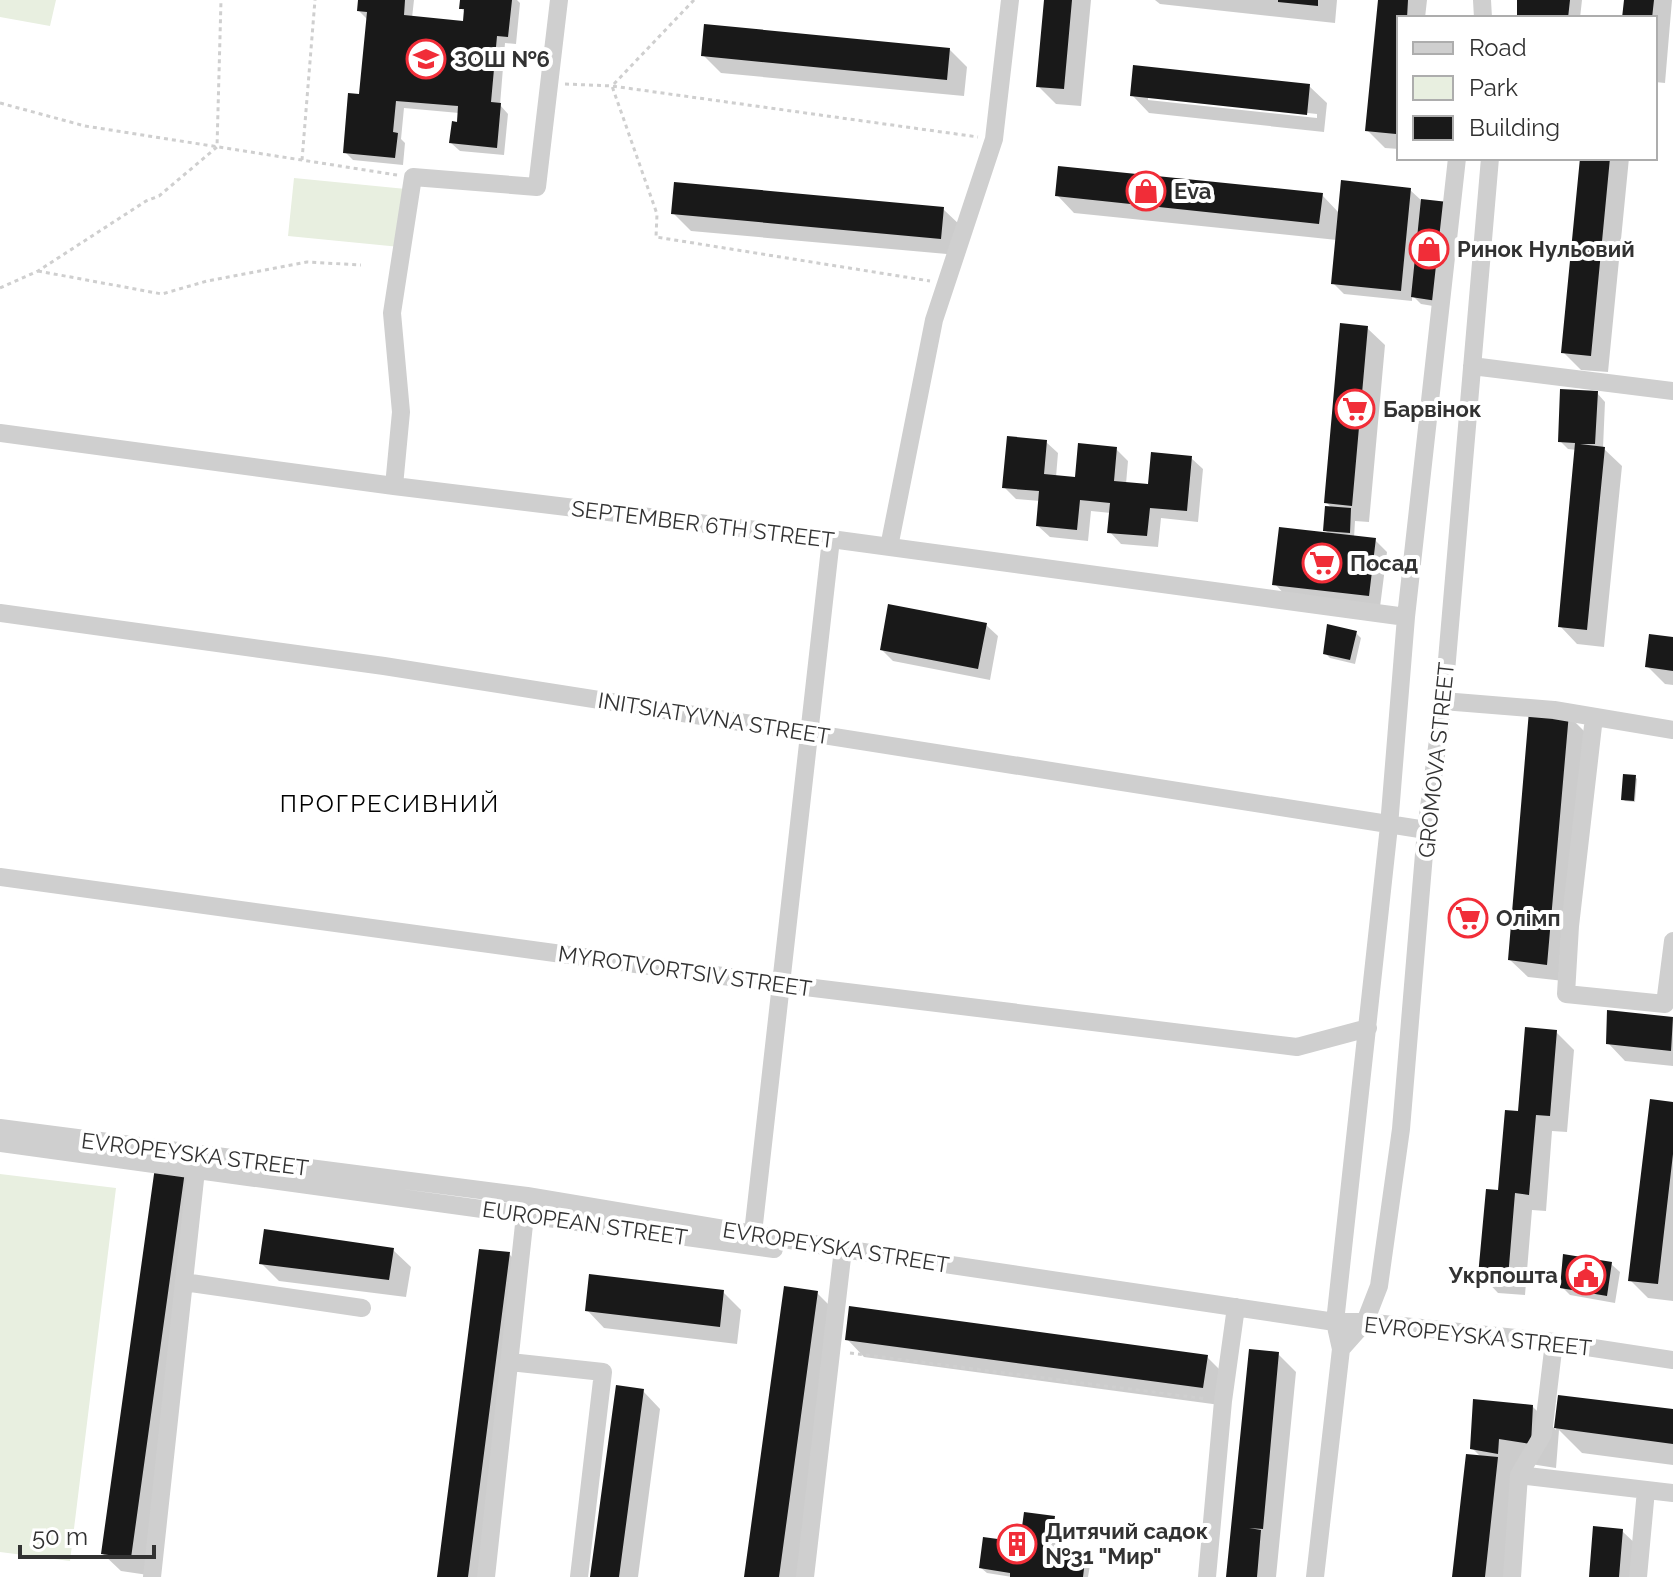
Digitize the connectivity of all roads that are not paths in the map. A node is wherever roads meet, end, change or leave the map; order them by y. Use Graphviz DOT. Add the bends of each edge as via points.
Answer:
graph roads {
  1 [pos="559,0"];
  2 [pos="1010,0"];
  3 [pos="1457,160"];
  4 [pos="1490,160"];
  5 [pos="1472,366"];
  6 [pos="1673,391"];
  7 [pos="0,433"];
  8 [pos="394,486"];
  9 [pos="831,539"];
  10 [pos="889,547"];
  11 [pos="0,613"];
  12 [pos="1406,617"];
  13 [pos="1443,701"];
  14 [pos="1594,717"];
  15 [pos="1673,730"];
  16 [pos="809,733"];
  17 [pos="1389,826"];
  18 [pos="1426,830"];
  19 [pos="0,877"];
  20 [pos="1673,941"];
  21 [pos="781,984"];
  22 [pos="1368,1028"];
  23 [pos="0,1128"];
  24 [pos="0,1143"];
  25 [pos="198,1155"];
  26 [pos="527,1196"];
  27 [pos="753,1233"];
  28 [pos="843,1249"];
  29 [pos="184,1282"];
  30 [pos="1236,1307"];
  31 [pos="362,1308"];
  32 [pos="1313,1322"];
  33 [pos="1335,1322"];
  34 [pos="1365,1322"];
  35 [pos="1554,1342"];
  36 [pos="1341,1349"];
  37 [pos="1673,1360"];
  38 [pos="510,1362"];
  39 [pos="1519,1475"];
  40 [pos="1646,1490"];
  41 [pos="1673,1493"];
  42 [pos="152,1577"];
  43 [pos="486,1577"];
  44 [pos="579,1577"];
  45 [pos="805,1577"];
  46 [pos="1207,1577"];
  47 [pos="1315,1577"];
  48 [pos="1512,1577"];
  49 [pos="1638,1577"];
  1 -- 8 [label="street" via="537,187 413,177 392,313 401,412"];
  2 -- 10 [label="street" via="994,139 934,320"];
  3 -- 12 [label="street, GROMOVA STREET"];
  4 -- 5 [label="street, GROMOVA STREET"];
  5 -- 6 [label="street"];
  5 -- 13 [label="street, GROMOVA STREET"];
  7 -- 8 [label="street, SEPTEMBER 6TH STREET"];
  8 -- 9 [label="street, SEPTEMBER 6TH STREET"];
  9 -- 10 [label="street, SEPTEMBER 6TH STREET"];
  9 -- 16 [label="street"];
  10 -- 12 [label="street, SEPTEMBER 6TH STREET"];
  11 -- 16 [label="street, INITSIATYVNA STREET"];
  12 -- 17 [label="street, GROMOVA STREET"];
  13 -- 14 [label="street"];
  13 -- 18 [label="street, GROMOVA STREET"];
  14 -- 15 [label="street"];
  14 -- 20 [label="street" via="1566,994 1665,1004"];
  16 -- 17 [label="street, INITSIATYVNA STREET"];
  16 -- 21 [label="street"];
  17 -- 18 [label="street, INITSIATYVNA STREET"];
  17 -- 22 [label="street, GROMOVA STREET"];
  18 -- 34 [label="street, GROMOVA STREET" via="1401,1129 1379,1286"];
  19 -- 21 [label="street, MYROTVORTSIV STREET"];
  21 -- 22 [label="street, MYROTVORTSIV STREET" via="1297,1047"];
  21 -- 27 [label="street"];
  22 -- 33 [label="street, GROMOVA STREET"];
  23 -- 25 [label="street, EVROPEYSKA STREET"];
  24 -- 32 [label="street, EUROPEAN STREET"];
  25 -- 26 [label="street, EVROPEYSKA STREET"];
  25 -- 29 [label="street"];
  26 -- 27 [label="street, EVROPEYSKA STREET"];
  26 -- 38 [label="street"];
  27 -- 28 [label="street, EVROPEYSKA STREET"];
  28 -- 30 [label="street, EVROPEYSKA STREET"];
  28 -- 45 [label="street"];
  29 -- 31 [label="street"];
  29 -- 42 [label="street"];
  30 -- 33 [label="street, EVROPEYSKA STREET"];
  30 -- 46 [label="street"];
  33 -- 34 [label="street, EVROPEYSKA STREET"];
  33 -- 36 [label="street, GROMOVA STREET"];
  34 -- 35 [label="street, EVROPEYSKA STREET"];
  34 -- 36 [label="street, GROMOVA STREET"];
  35 -- 37 [label="street, EVROPEYSKA STREET"];
  35 -- 39 [label="street" via="1543,1434"];
  36 -- 47 [label="street, GROMOVA STREET"];
  38 -- 43 [label="street"];
  38 -- 44 [label="street" via="603,1372"];
  39 -- 40 [label="street"];
  39 -- 48 [label="street"];
  40 -- 41 [label="street"];
  40 -- 49 [label="street"];
}
